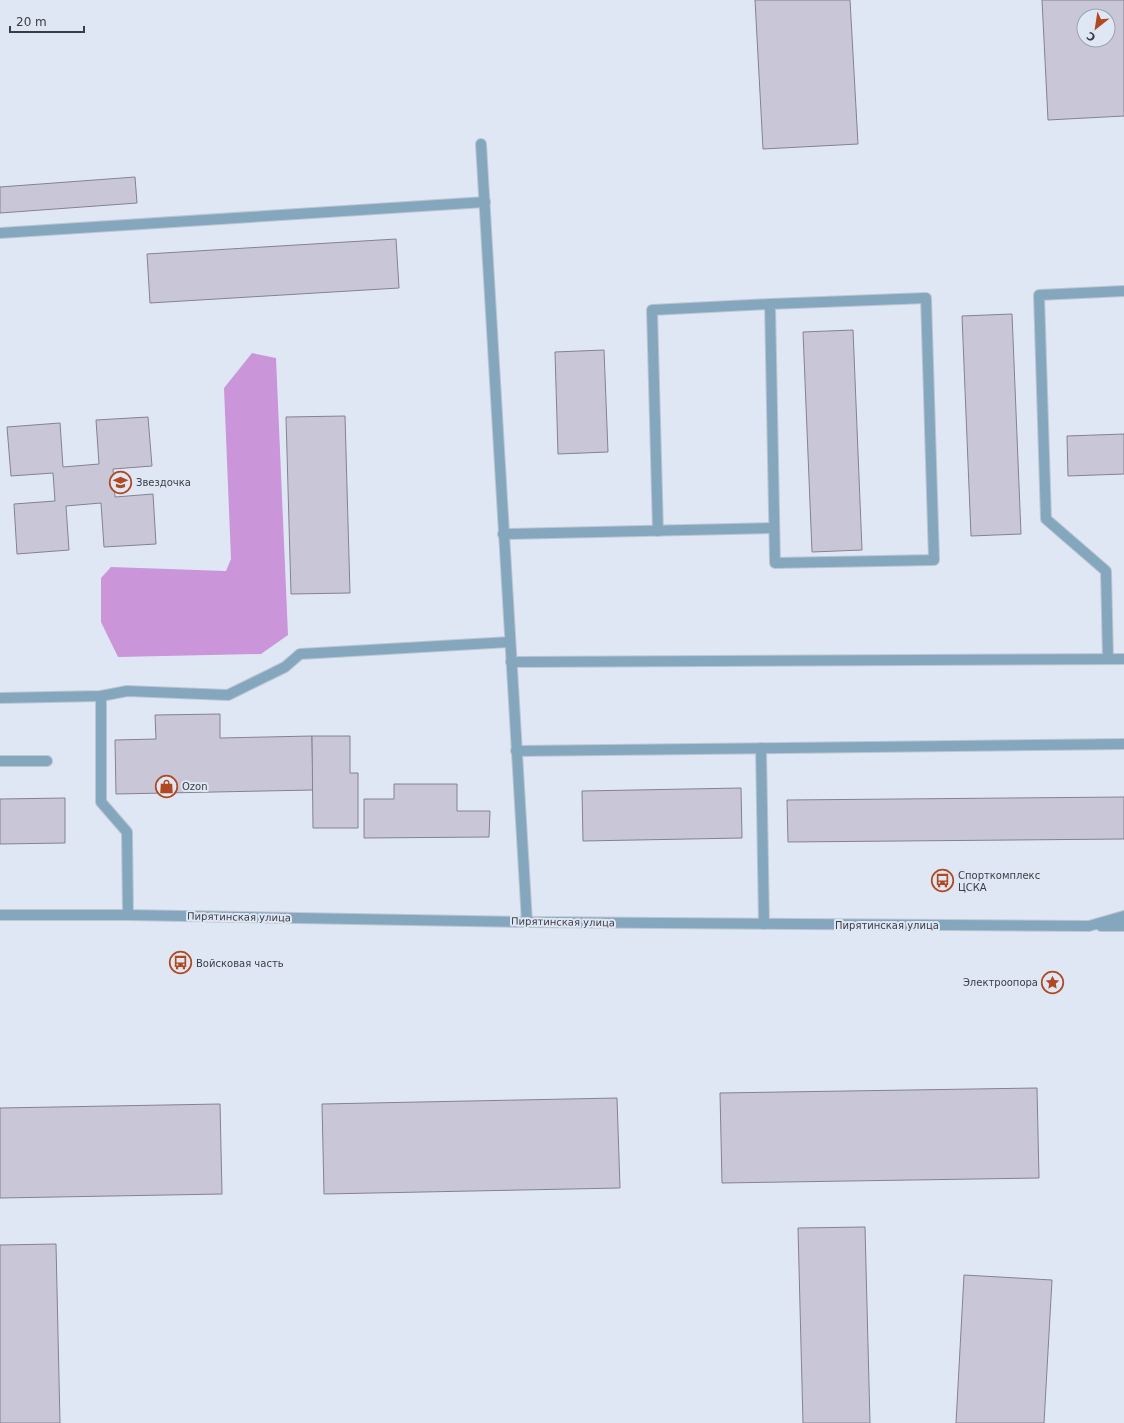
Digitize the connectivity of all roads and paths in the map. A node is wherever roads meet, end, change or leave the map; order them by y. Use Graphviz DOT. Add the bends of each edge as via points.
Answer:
graph roads {
  1 [pos="481,144"];
  2 [pos="485,202"];
  3 [pos="0,233"];
  4 [pos="1124,291"];
  5 [pos="770,304"];
  6 [pos="774,528"];
  7 [pos="658,530"];
  8 [pos="503,534"];
  9 [pos="510,642"];
  10 [pos="1108,659"];
  11 [pos="1124,659"];
  12 [pos="511,662"];
  13 [pos="101,696"];
  14 [pos="0,698"];
  15 [pos="1124,744"];
  16 [pos="761,748"];
  17 [pos="516,751"];
  18 [pos="0,761"];
  19 [pos="48,761"];
  20 [pos="0,915"];
  21 [pos="128,915"];
  22 [pos="1124,916"];
  23 [pos="527,922"];
  24 [pos="764,924"];
  25 [pos="1089,926"];
  26 [pos="1124,926"];
  1 -- 2 [label="street"];
  2 -- 3 [label="street"];
  2 -- 8 [label="street"];
  4 -- 10 [label="street" via="1039,295 1046,519 1106,571"];
  5 -- 6 [label="street"];
  5 -- 6 [label="street" via="926,298 934,560 775,563"];
  5 -- 7 [label="street" via="652,310"];
  6 -- 7 [label="street"];
  7 -- 8 [label="street"];
  8 -- 9 [label="street"];
  9 -- 12 [label="street"];
  9 -- 13 [label="street" via="300,654 284,667 228,695 127,691"];
  10 -- 11 [label="street"];
  10 -- 12 [label="street"];
  12 -- 17 [label="street"];
  13 -- 14 [label="street"];
  13 -- 21 [label="street" via="101,802 126,832"];
  15 -- 16 [label="street"];
  16 -- 17 [label="street"];
  16 -- 24 [label="street"];
  17 -- 23 [label="street"];
  18 -- 19 [label="street"];
  20 -- 21 [label="street, Пирятинская улица"];
  21 -- 23 [label="street, Пирятинская улица"];
  22 -- 25 [label="street, Пирятинская улица"];
  23 -- 24 [label="street, Пирятинская улица"];
  24 -- 25 [label="street, Пирятинская улица"];
  25 -- 26 [label="street"];
}
